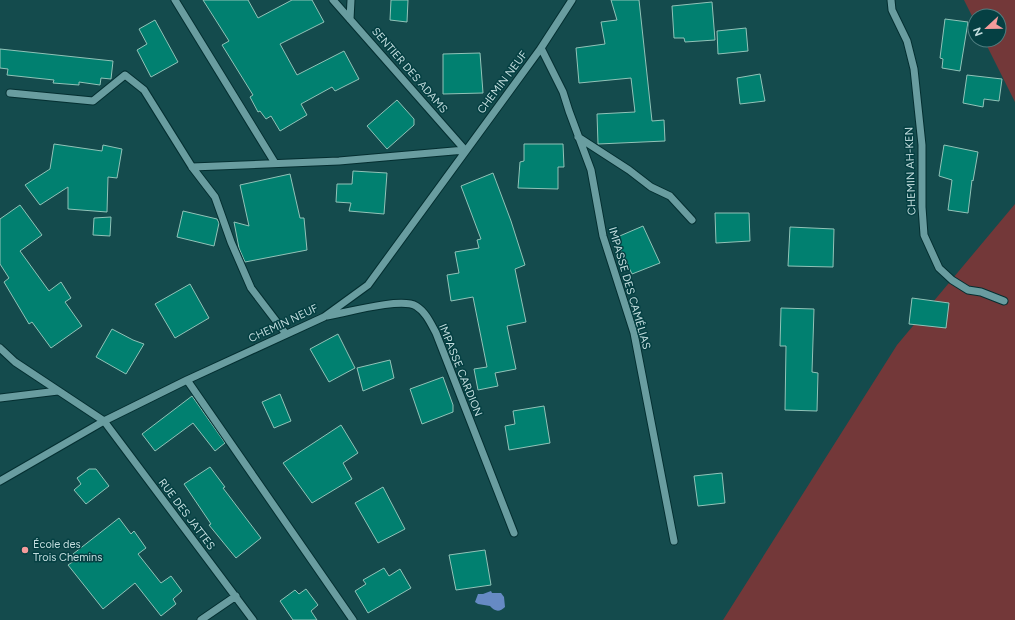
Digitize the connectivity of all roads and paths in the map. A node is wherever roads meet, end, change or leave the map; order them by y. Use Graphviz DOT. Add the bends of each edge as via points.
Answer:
graph roads {
  1 [pos="175,0"];
  2 [pos="334,0"];
  3 [pos="351,0"];
  4 [pos="572,0"];
  5 [pos="891,0"];
  6 [pos="350,19"];
  7 [pos="541,48"];
  8 [pos="10,93"];
  9 [pos="578,137"];
  10 [pos="465,150"];
  11 [pos="275,163"];
  12 [pos="192,167"];
  13 [pos="692,220"];
  14 [pos="1004,301"];
  15 [pos="324,317"];
  16 [pos="286,334"];
  17 [pos="0,348"];
  18 [pos="187,380"];
  19 [pos="58,391"];
  20 [pos="0,398"];
  21 [pos="104,421"];
  22 [pos="0,481"];
  23 [pos="514,533"];
  24 [pos="674,541"];
  25 [pos="236,596"];
  26 [pos="201,620"];
  27 [pos="253,620"];
  28 [pos="353,620"];
  1 -- 11 [label="street"];
  2 -- 6 [label="street, SENTIER DES ADAMS"];
  3 -- 6 [label="street"];
  4 -- 7 [label="street, CHEMIN NEUF"];
  5 -- 14 [label="street, CHEMIN AH-KEN" via="892,10 907,41 914,69 922,145 924,235 939,268 952,280 968,290"];
  6 -- 10 [label="street, SENTIER DES ADAMS"];
  7 -- 9 [label="street, IMPASSE DES CAMÉLIAS" via="563,92"];
  7 -- 10 [label="street, CHEMIN NEUF"];
  8 -- 12 [label="street" via="93,101 125,75 144,90"];
  9 -- 13 [label="street" via="651,187 670,196"];
  9 -- 24 [label="street, IMPASSE DES CAMÉLIAS" via="590,170 603,236 634,333"];
  10 -- 11 [label="street" via="339,161"];
  10 -- 15 [label="street, CHEMIN NEUF" via="368,285"];
  11 -- 12 [label="street"];
  12 -- 16 [label="street" via="215,197 230,242 251,288"];
  15 -- 16 [label="street, CHEMIN NEUF"];
  15 -- 23 [label="street, IMPASSE CARDION" via="398,302 421,309 436,334"];
  16 -- 18 [label="street, CHEMIN NEUF"];
  17 -- 19 [label="street, RUE DES JATTES" via="15,362"];
  18 -- 21 [label="street, CHEMIN NEUF"];
  18 -- 28 [label="street"];
  19 -- 20 [label="street"];
  19 -- 21 [label="street, RUE DES JATTES"];
  21 -- 22 [label="street, CHEMIN NEUF"];
  21 -- 25 [label="street, RUE DES JATTES"];
  25 -- 26 [label="street"];
  25 -- 27 [label="street, RUE DES JATTES"];
}
